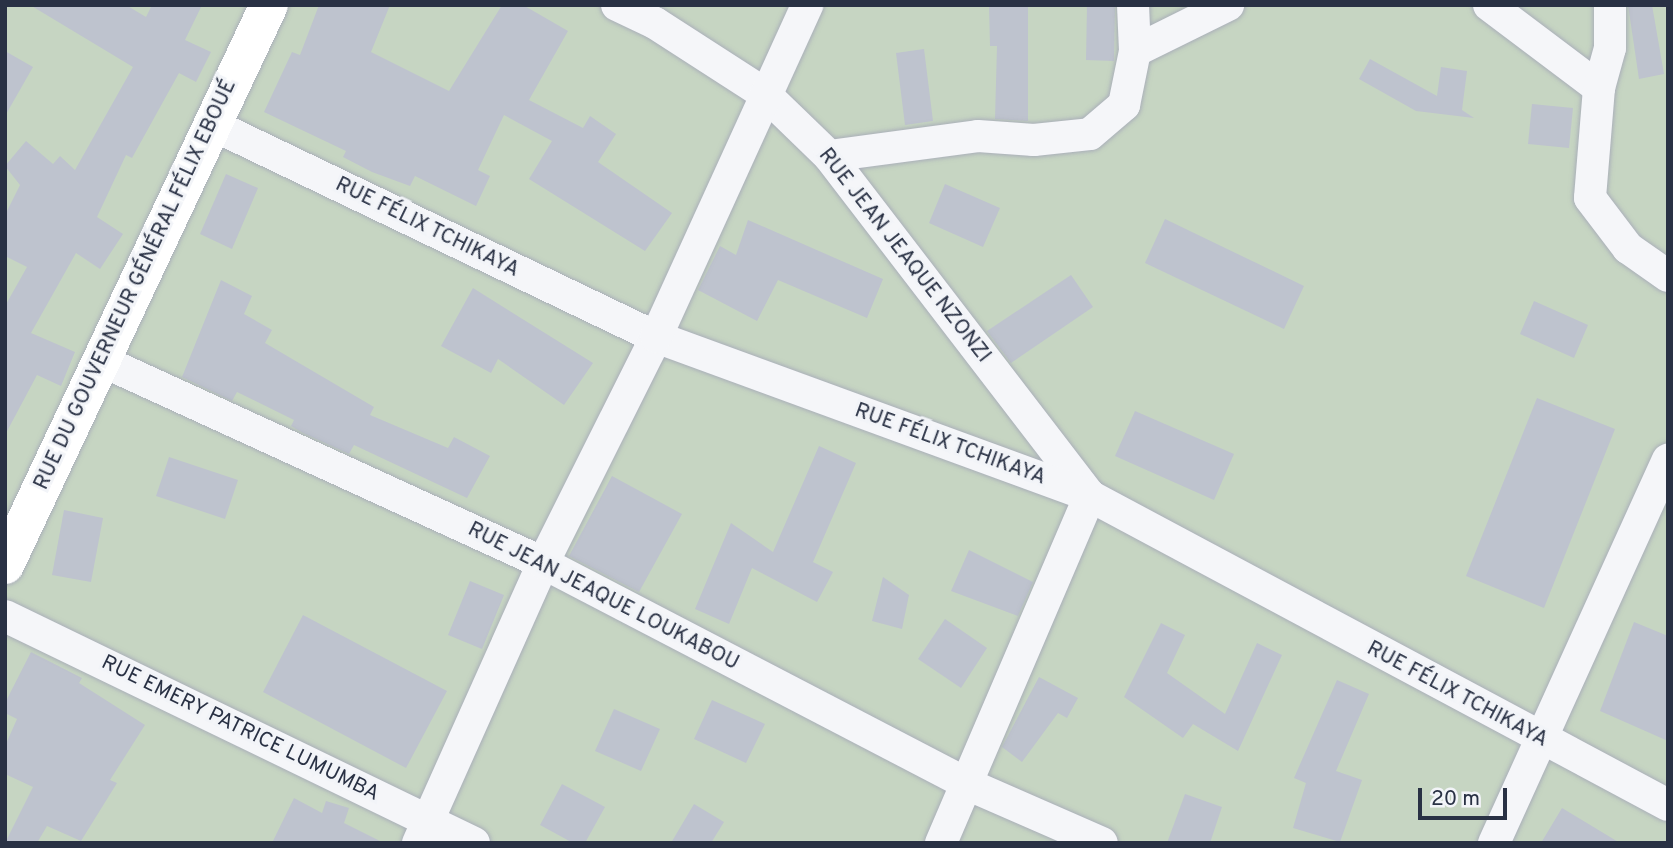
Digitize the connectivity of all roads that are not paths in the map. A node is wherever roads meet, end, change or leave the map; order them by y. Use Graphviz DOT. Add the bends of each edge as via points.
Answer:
graph roads {
  1 [pos="269,5"];
  2 [pos="617,5"];
  3 [pos="807,5"];
  4 [pos="1133,5"];
  5 [pos="1228,5"];
  6 [pos="1489,5"];
  7 [pos="1610,5"];
  8 [pos="660,14"];
  9 [pos="1135,51"];
  10 [pos="1599,88"];
  11 [pos="765,94"];
  12 [pos="213,125"];
  13 [pos="829,156"];
  14 [pos="1668,276"];
  15 [pos="656,337"];
  16 [pos="100,360"];
  17 [pos="1668,460"];
  18 [pos="1090,496"];
  19 [pos="1656,517"];
  20 [pos="543,563"];
  21 [pos="5,565"];
  22 [pos="5,616"];
  23 [pos="1544,742"];
  24 [pos="967,784"];
  25 [pos="1668,805"];
  26 [pos="425,831"];
  27 [pos="474,843"];
  28 [pos="941,843"];
  29 [pos="1102,843"];
  30 [pos="1494,843"];
  1 -- 12 [label="main road, RUE DU GOUVERNEUR GÉNÉRAL FÉLIX EBOUÉ"];
  2 -- 8 [label="street, RUE JEAN JEAQUE NZONZI"];
  3 -- 11 [label="street"];
  4 -- 9 [label="street"];
  5 -- 9 [label="street"];
  6 -- 10 [label="street"];
  7 -- 10 [label="street" via="1610,48"];
  8 -- 11 [label="street, RUE JEAN JEAQUE NZONZI"];
  9 -- 13 [label="street" via="1124,105 1090,134 1034,140 978,136"];
  10 -- 14 [label="street" via="1590,198 1628,248"];
  11 -- 13 [label="street, RUE JEAN JEAQUE NZONZI"];
  11 -- 15 [label="street"];
  12 -- 15 [label="street, RUE FÉLIX TCHIKAYA"];
  12 -- 16 [label="main road, RUE DU GOUVERNEUR GÉNÉRAL FÉLIX EBOUÉ"];
  13 -- 18 [label="street, RUE JEAN JEAQUE NZONZI"];
  15 -- 18 [label="street, RUE FÉLIX TCHIKAYA"];
  15 -- 20 [label="street"];
  16 -- 20 [label="street, RUE JEAN JEAQUE LOUKABOU"];
  16 -- 21 [label="main road, RUE DU GOUVERNEUR GÉNÉRAL FÉLIX EBOUÉ"];
  17 -- 19 [label="street"];
  18 -- 23 [label="street, RUE FÉLIX TCHIKAYA"];
  18 -- 24 [label="street"];
  19 -- 23 [label="street"];
  20 -- 24 [label="street, RUE JEAN JEAQUE LOUKABOU"];
  20 -- 26 [label="street"];
  22 -- 26 [label="street, RUE EMERY PATRICE LUMUMBA"];
  23 -- 25 [label="street, RUE FÉLIX TCHIKAYA"];
  23 -- 30 [label="street"];
  24 -- 28 [label="street"];
  24 -- 29 [label="street, RUE JEAN JEAQUE LOUKABOU"];
  26 -- 27 [label="street, RUE EMERY PATRICE LUMUMBA"];
}
